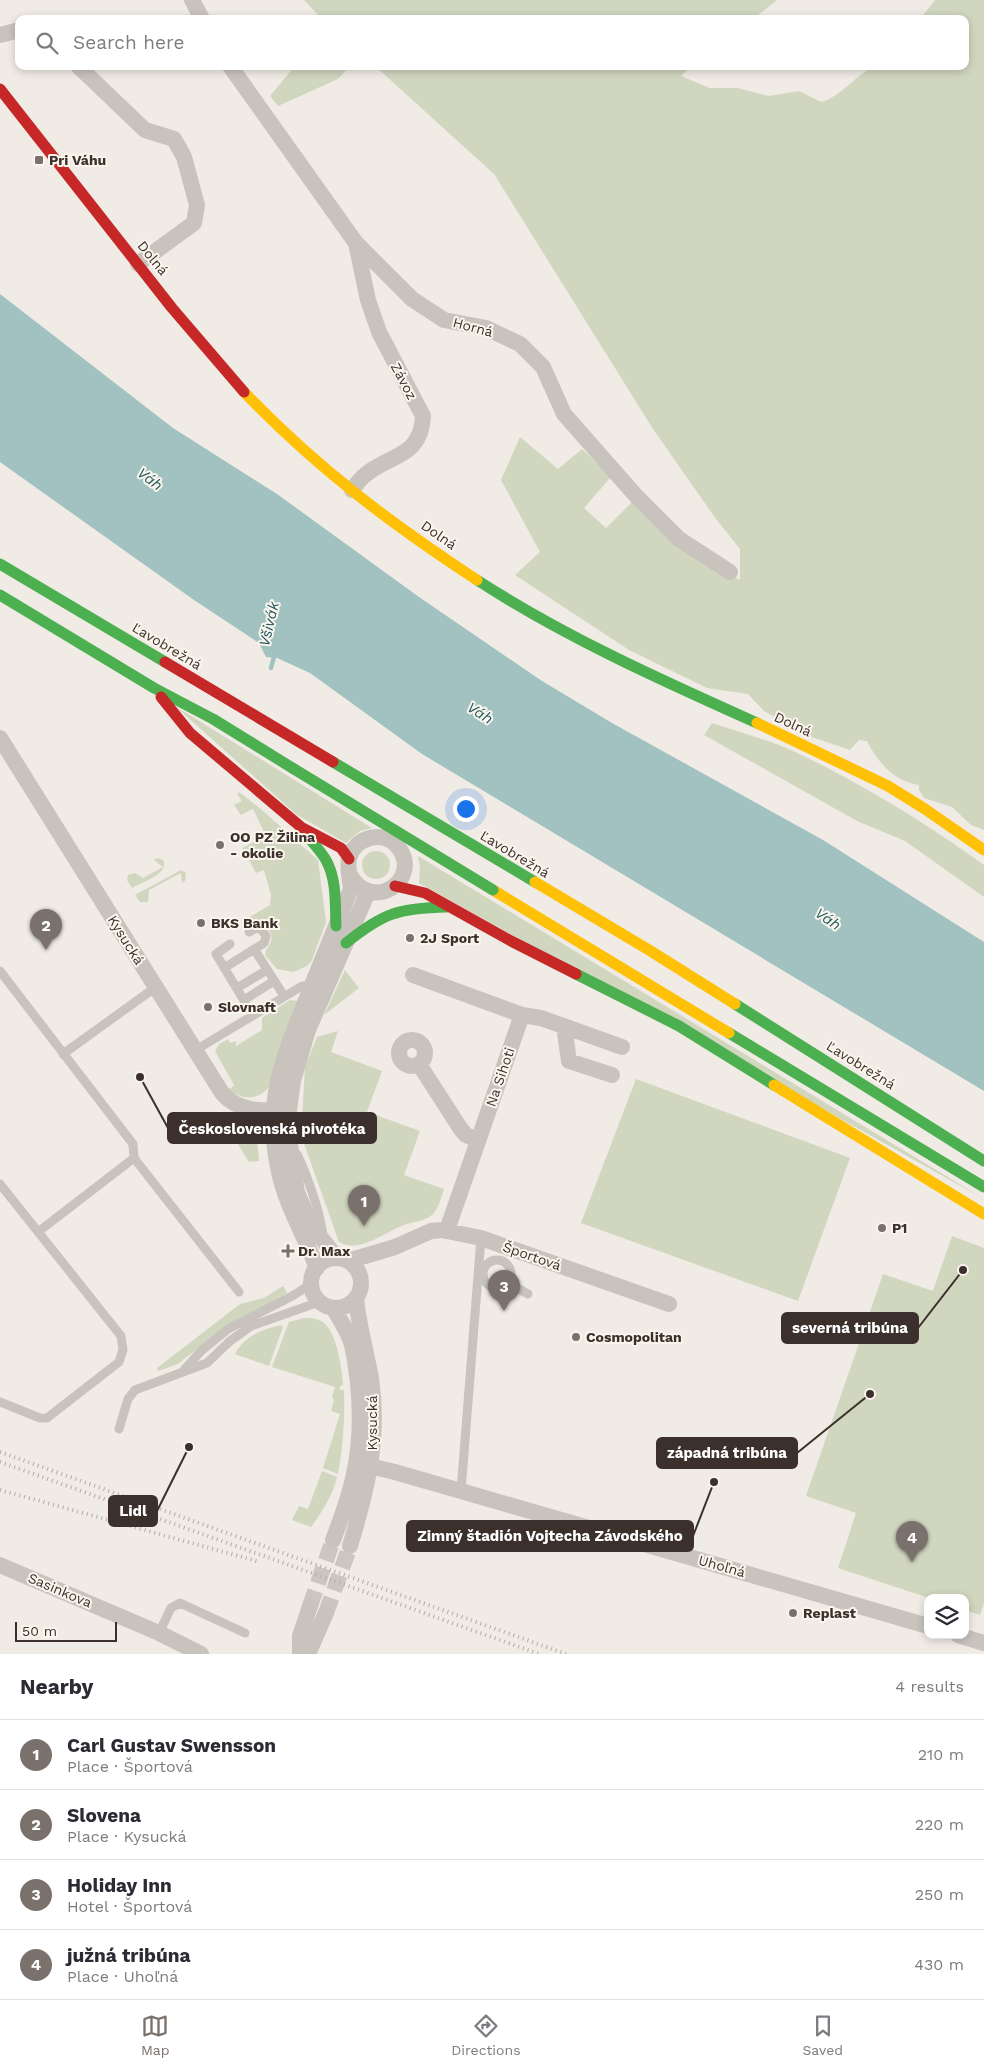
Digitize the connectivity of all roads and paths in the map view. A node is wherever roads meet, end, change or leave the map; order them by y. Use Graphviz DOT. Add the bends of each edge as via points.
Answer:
graph roads {
  1 [pos="191,1"];
  2 [pos="200,15"];
  3 [pos="15,31"];
  4 [pos="0,35"];
  5 [pos="82,70"];
  6 [pos="233,70"];
  7 [pos="0,89"];
  8 [pos="356,242"];
  9 [pos="138,264"];
  10 [pos="352,490"];
  11 [pos="0,564"];
  12 [pos="730,572"];
  13 [pos="0,595"];
  14 [pos="154,688"];
  15 [pos="0,738"];
  16 [pos="335,763"];
  17 [pos="301,827"];
  18 [pos="379,837"];
  19 [pos="474,847"];
  20 [pos="400,849"];
  21 [pos="984,850"];
  22 [pos="349,867"];
  23 [pos="395,886"];
  24 [pos="368,892"];
  25 [pos="451,907"];
  26 [pos="336,926"];
  27 [pos="248,932"];
  28 [pos="346,943"];
  29 [pos="230,944"];
  30 [pos="254,949"];
  31 [pos="224,968"];
  32 [pos="267,970"];
  33 [pos="0,971"];
  34 [pos="413,976"];
  35 [pos="274,981"];
  36 [pos="312,986"];
  37 [pos="156,987"];
  38 [pos="237,988"];
  39 [pos="284,996"];
  40 [pos="244,1000"];
  41 [pos="320,1003"];
  42 [pos="252,1014"];
  43 [pos="522,1015"];
  44 [pos="564,1026"];
  45 [pos="622,1047"];
  46 [pos="194,1051"];
  47 [pos="63,1054"];
  48 [pos="419,1064"];
  49 [pos="612,1076"];
  50 [pos="281,1110"];
  51 [pos="478,1140"];
  52 [pos="134,1158"];
  53 [pos="984,1161"];
  54 [pos="0,1184"];
  55 [pos="984,1187"];
  56 [pos="984,1214"];
  57 [pos="447,1230"];
  58 [pos="38,1232"];
  59 [pos="480,1245"];
  60 [pos="501,1245"];
  61 [pos="395,1247"];
  62 [pos="342,1260"];
  63 [pos="487,1265"];
  64 [pos="508,1265"];
  65 [pos="316,1268"];
  66 [pos="361,1280"];
  67 [pos="508,1283"];
  68 [pos="311,1284"];
  69 [pos="492,1287"];
  70 [pos="239,1292"];
  71 [pos="528,1294"];
  72 [pos="356,1299"];
  73 [pos="476,1299"];
  74 [pos="668,1304"];
  75 [pos="326,1305"];
  76 [pos="182,1372"];
  77 [pos="0,1402"];
  78 [pos="119,1429"];
  79 [pos="364,1464"];
  80 [pos="462,1491"];
  81 [pos="333,1540"];
  82 [pos="350,1546"];
  83 [pos="0,1564"];
  84 [pos="310,1606"];
  85 [pos="326,1613"];
  86 [pos="924,1625"];
  87 [pos="159,1633"];
  88 [pos="245,1633"];
  89 [pos="969,1638"];
  90 [pos="984,1643"];
  91 [pos="201,1654"];
  92 [pos="300,1654"];
  93 [pos="308,1654"];
  1 -- 2 [label="street"];
  3 -- 4 [label="street"];
  5 -- 9 [label="street" via="144,130 174,139 184,157 198,204 194,223"];
  6 -- 8 [label="street, Horná"];
  7 -- 9 [label="main road, Dolná"];
  8 -- 10 [label="street, Závoz" via="368,300 379,332 423,416 422,430 416,443 395,459 366,474"];
  8 -- 12 [label="street, Horná" via="412,300 444,320 486,328 520,344 543,367 564,414 638,497 678,539"];
  9 -- 10 [label="main road, Dolná" via="217,361 267,415 307,454"];
  10 -- 21 [label="main road, Dolná" via="493,590 562,630 886,786"];
  11 -- 16 [label="main road, Ľavobrežná"];
  13 -- 14 [label="main road"];
  14 -- 17 [label="main road" via="190,733"];
  14 -- 55 [label="main road, bridge" via="214,719"];
  15 -- 37 [label="street, Kysucká"];
  16 -- 18 [label="main road" via="372,814"];
  16 -- 19 [label="main road, Ľavobrežná"];
  17 -- 22 [label="main road" via="341,848"];
  17 -- 26 [label="main road" via="332,874"];
  18 -- 20 [label="street"];
  18 -- 22 [label="street" via="356,845"];
  19 -- 20 [label="main road" via="441,842 411,844"];
  19 -- 53 [label="main road, Ľavobrežná" via="717,992"];
  20 -- 23 [label="street" via="404,872"];
  22 -- 24 [label="street" via="354,883"];
  22 -- 26 [label="street" via="351,889"];
  23 -- 24 [label="street" via="383,892"];
  23 -- 25 [label="main road" via="425,892"];
  24 -- 28 [label="street"];
  25 -- 28 [label="main road" via="399,909 371,922"];
  25 -- 56 [label="main road" via="679,1026"];
  26 -- 36 [label="street"];
  27 -- 30 [label="lane" via="256,928 266,936 264,943"];
  28 -- 41 [label="street"];
  29 -- 31 [label="lane" via="216,954"];
  30 -- 31 [label="lane"];
  30 -- 32 [label="lane"];
  31 -- 38 [label="lane"];
  32 -- 35 [label="lane"];
  32 -- 38 [label="lane"];
  33 -- 47 [label="lane"];
  34 -- 43 [label="street"];
  35 -- 39 [label="lane"];
  35 -- 40 [label="lane"];
  36 -- 39 [label="lane" via="302,986"];
  36 -- 41 [label="lane"];
  36 -- 50 [label="street" via="279,1072"];
  37 -- 46 [label="street, Kysucká"];
  37 -- 47 [label="lane"];
  38 -- 40 [label="lane"];
  39 -- 42 [label="lane"];
  40 -- 42 [label="lane"];
  41 -- 50 [label="street"];
  42 -- 46 [label="lane"];
  43 -- 44 [label="street"];
  43 -- 51 [label="street, Na Sihoti"];
  44 -- 45 [label="street"];
  44 -- 49 [label="street" via="569,1061"];
  46 -- 50 [label="street, Kysucká" via="234,1105"];
  47 -- 52 [label="lane" via="133,1144"];
  48 -- 51 [label="street" via="460,1128"];
  50 -- 62 [label="street" via="302,1208 323,1242"];
  50 -- 65 [label="street" via="273,1139 279,1174"];
  51 -- 57 [label="street, Na Sihoti"];
  52 -- 58 [label="lane"];
  52 -- 70 [label="lane"];
  54 -- 58 [label="lane"];
  57 -- 59 [label="street, Športová"];
  57 -- 61 [label="street, Športová" via="431,1231"];
  58 -- 77 [label="lane" via="121,1336 123,1350 120,1362 47,1418"];
  59 -- 60 [label="street, Športová"];
  59 -- 63 [label="lane"];
  59 -- 73 [label="lane"];
  60 -- 64 [label="lane"];
  60 -- 74 [label="street, Športová"];
  61 -- 62 [label="street, Športová"];
  61 -- 66 [label="street, Športová" via="374,1262"];
  62 -- 65 [label="street" via="325,1261"];
  62 -- 66 [label="street" via="357,1269"];
  63 -- 64 [label="lane" via="500,1261"];
  63 -- 69 [label="lane" via="484,1277"];
  64 -- 67 [label="lane" via="512,1274"];
  65 -- 68 [label="street"];
  66 -- 72 [label="street, Kysucká"];
  67 -- 69 [label="lane" via="500,1288"];
  67 -- 71 [label="lane"];
  68 -- 75 [label="street, Kysucká" via="313,1294"];
  68 -- 76 [label="lane" via="228,1329"];
  69 -- 73 [label="lane"];
  72 -- 75 [label="street" via="342,1308"];
  72 -- 79 [label="street, Kysucká" via="373,1396"];
  73 -- 80 [label="lane"];
  75 -- 76 [label="lane" via="251,1326 230,1340 207,1363"];
  75 -- 79 [label="street, Kysucká" via="351,1342"];
  76 -- 78 [label="lane" via="136,1390 128,1399"];
  79 -- 80 [label="street, Uhoľná"];
  79 -- 81 [label="street, Kysucká"];
  79 -- 82 [label="street, Kysucká" via="367,1489"];
  80 -- 86 [label="street, Uhoľná"];
  83 -- 87 [label="street, Sasinkova"];
  84 -- 92 [label="street" via="300,1636"];
  85 -- 93 [label="street"];
  87 -- 88 [label="lane" via="171,1608 180,1603"];
  87 -- 91 [label="street, Sasinkova"];
  89 -- 90 [label="street"];
}
